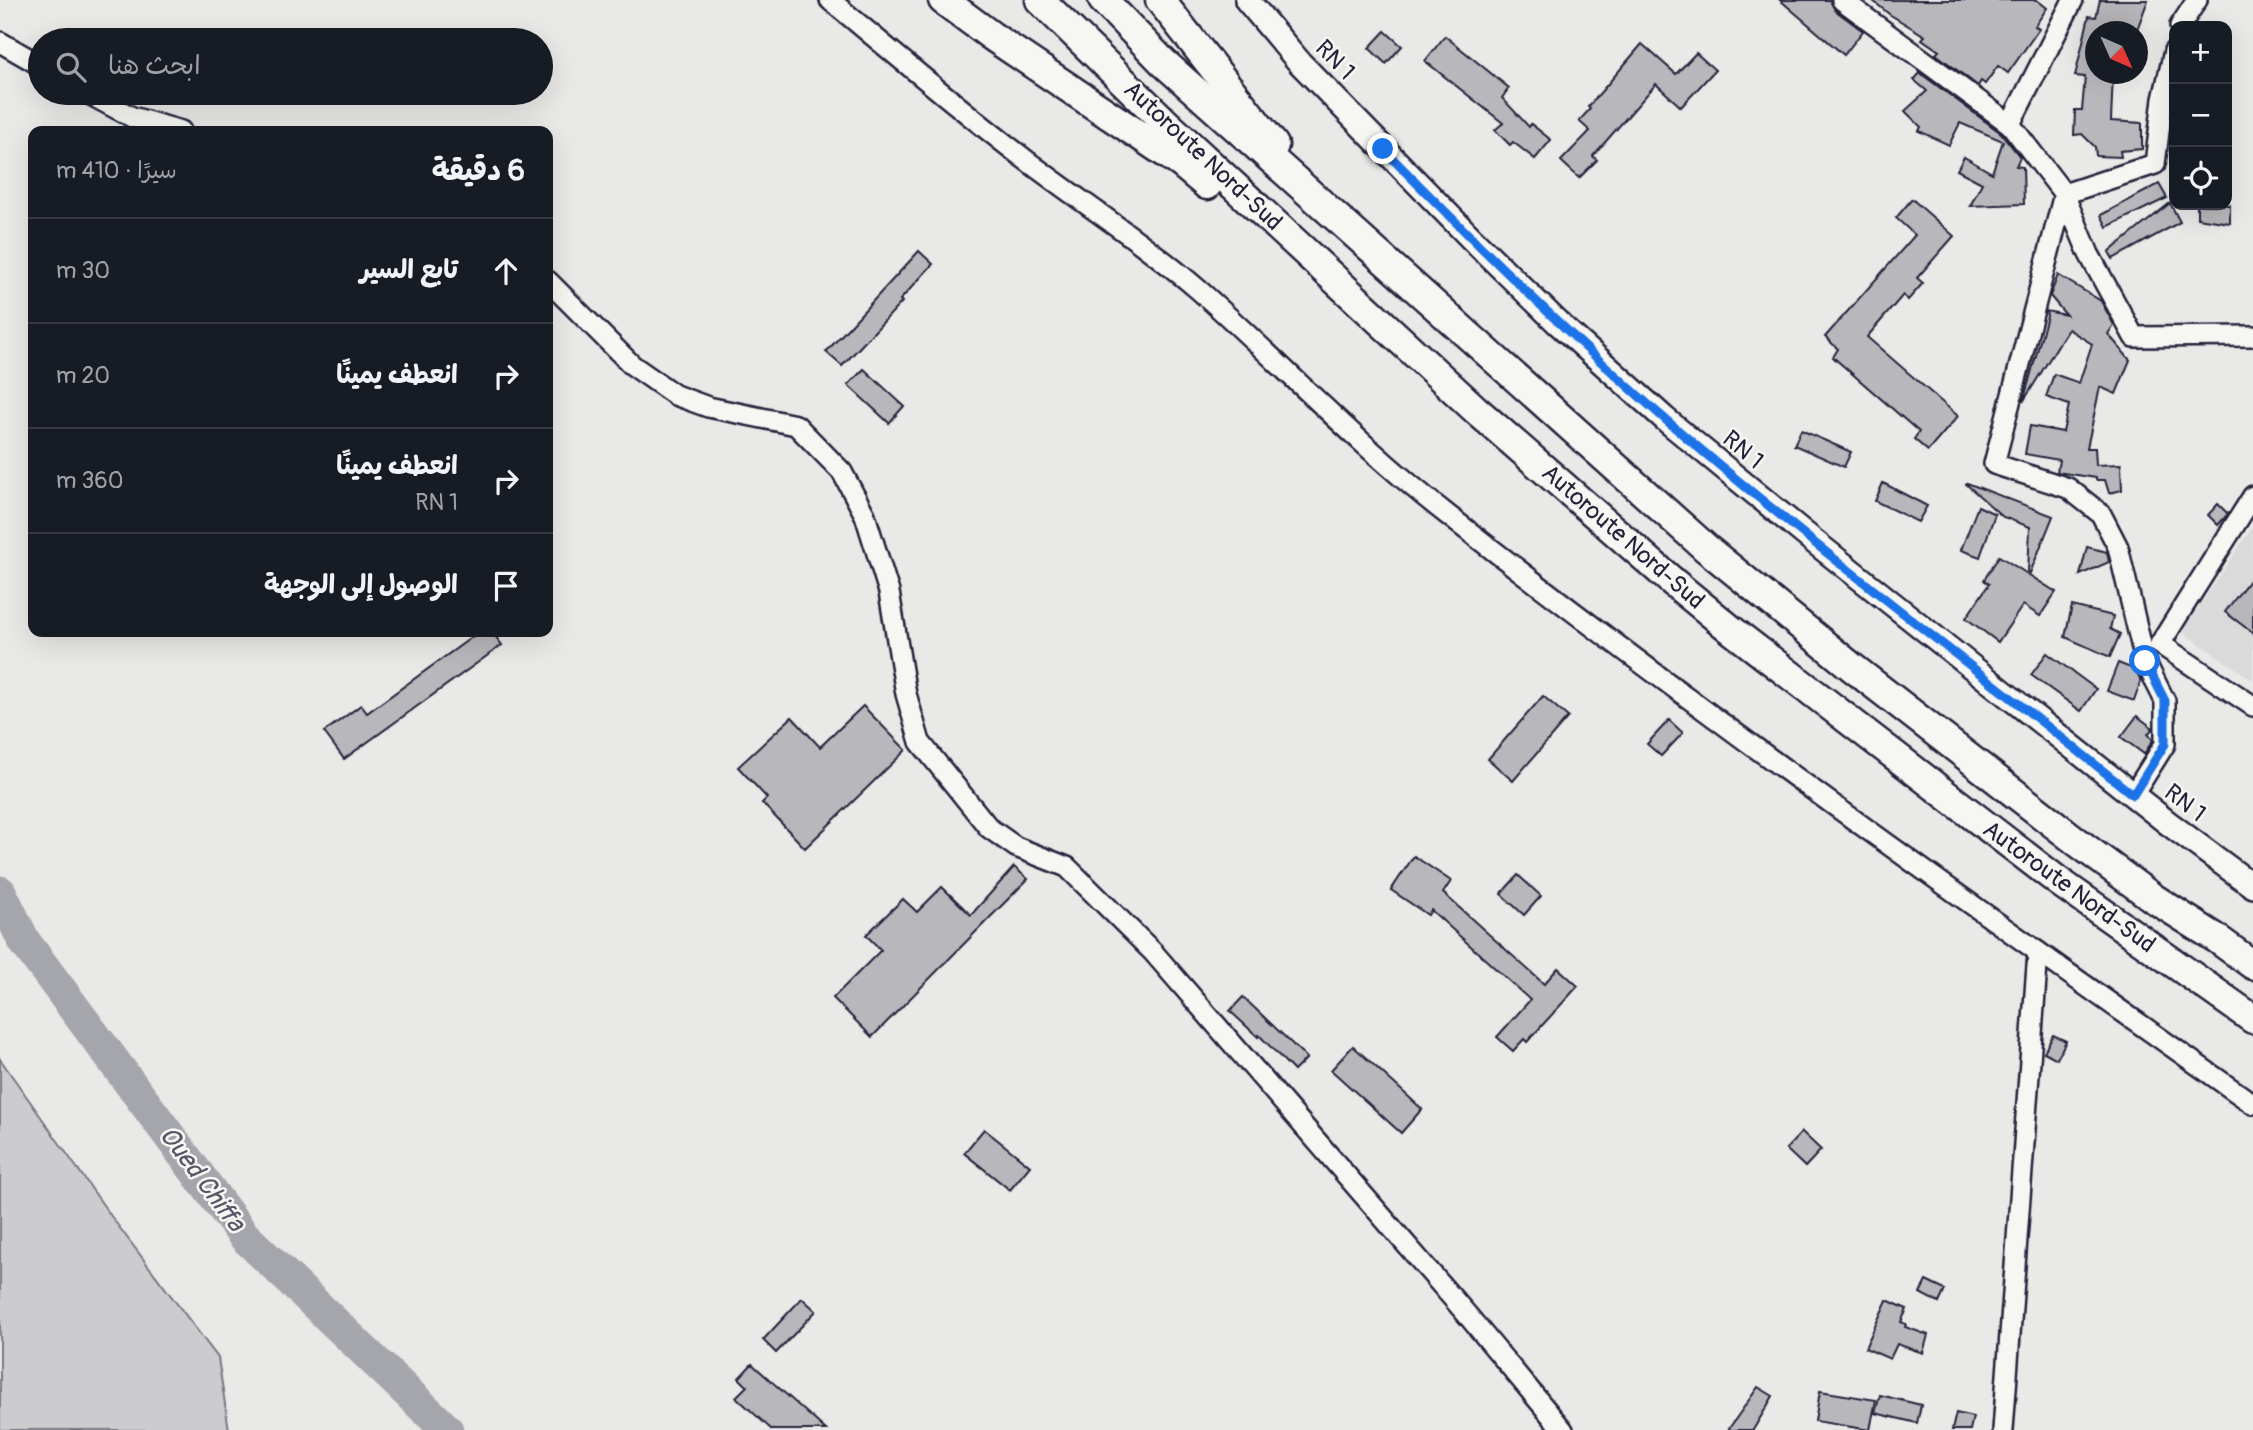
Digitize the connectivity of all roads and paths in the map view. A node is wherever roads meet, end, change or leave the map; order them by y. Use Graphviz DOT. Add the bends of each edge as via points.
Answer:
graph roads {
  1 [pos="830,0"];
  2 [pos="943,0"];
  3 [pos="1040,0"];
  4 [pos="1103,0"];
  5 [pos="1160,0"];
  6 [pos="1247,0"];
  7 [pos="1842,0"];
  8 [pos="2197,0"];
  9 [pos="2072,1"];
  10 [pos="2183,21"];
  11 [pos="0,42"];
  12 [pos="28,58"];
  13 [pos="2169,73"];
  14 [pos="110,105"];
  15 [pos="2010,124"];
  16 [pos="164,126"];
  17 [pos="2064,194"];
  18 [pos="1313,198"];
  19 [pos="1288,235"];
  20 [pos="553,286"];
  21 [pos="2253,336"];
  22 [pos="2253,496"];
  23 [pos="2253,706"];
  24 [pos="2133,795"];
  25 [pos="2253,886"];
  26 [pos="2038,952"];
  27 [pos="2253,965"];
  28 [pos="2253,1019"];
  29 [pos="2253,1104"];
  30 [pos="1563,1430"];
  31 [pos="2003,1430"];
  1 -- 26 [label="street" via="951,102 1198,290 1368,449 1445,513 1828,801"];
  2 -- 19 [label="highway" via="1182,164 1228,203"];
  3 -- 19 [label="highway, Autoroute Nord-Sud"];
  4 -- 18 [label="highway, Autoroute Nord-Sud" via="1163,62"];
  5 -- 18 [label="highway"];
  6 -- 24 [label="main road, RN 1" via="1300,63 1558,323 1811,539"];
  7 -- 15 [label="street"];
  8 -- 10 [label="street"];
  9 -- 15 [label="street"];
  11 -- 12 [label="street"];
  13 -- 17 [label="street" via="2155,164"];
  14 -- 16 [label="street"];
  15 -- 17 [label="street"];
  17 -- 21 [label="street" via="2089,254 2134,337"];
  17 -- 24 [label="street" via="1994,464 2068,488 2101,514 2118,548 2145,661 2165,701 2165,744"];
  18 -- 27 [label="highway, Autoroute Nord-Sud" via="1769,601 2076,841"];
  19 -- 28 [label="highway, Autoroute Nord-Sud" via="1476,410 1729,628 2058,881"];
  20 -- 30 [label="street" via="632,365 675,395 708,407 796,425 842,472 865,515 889,592 906,694 920,742 989,828 1016,847 1067,867 1153,952"];
  22 -- 23 [label="street" via="2160,644"];
  24 -- 25 [label="main road, RN 1"];
  26 -- 29 [label="street"];
  26 -- 31 [label="street"];
}
